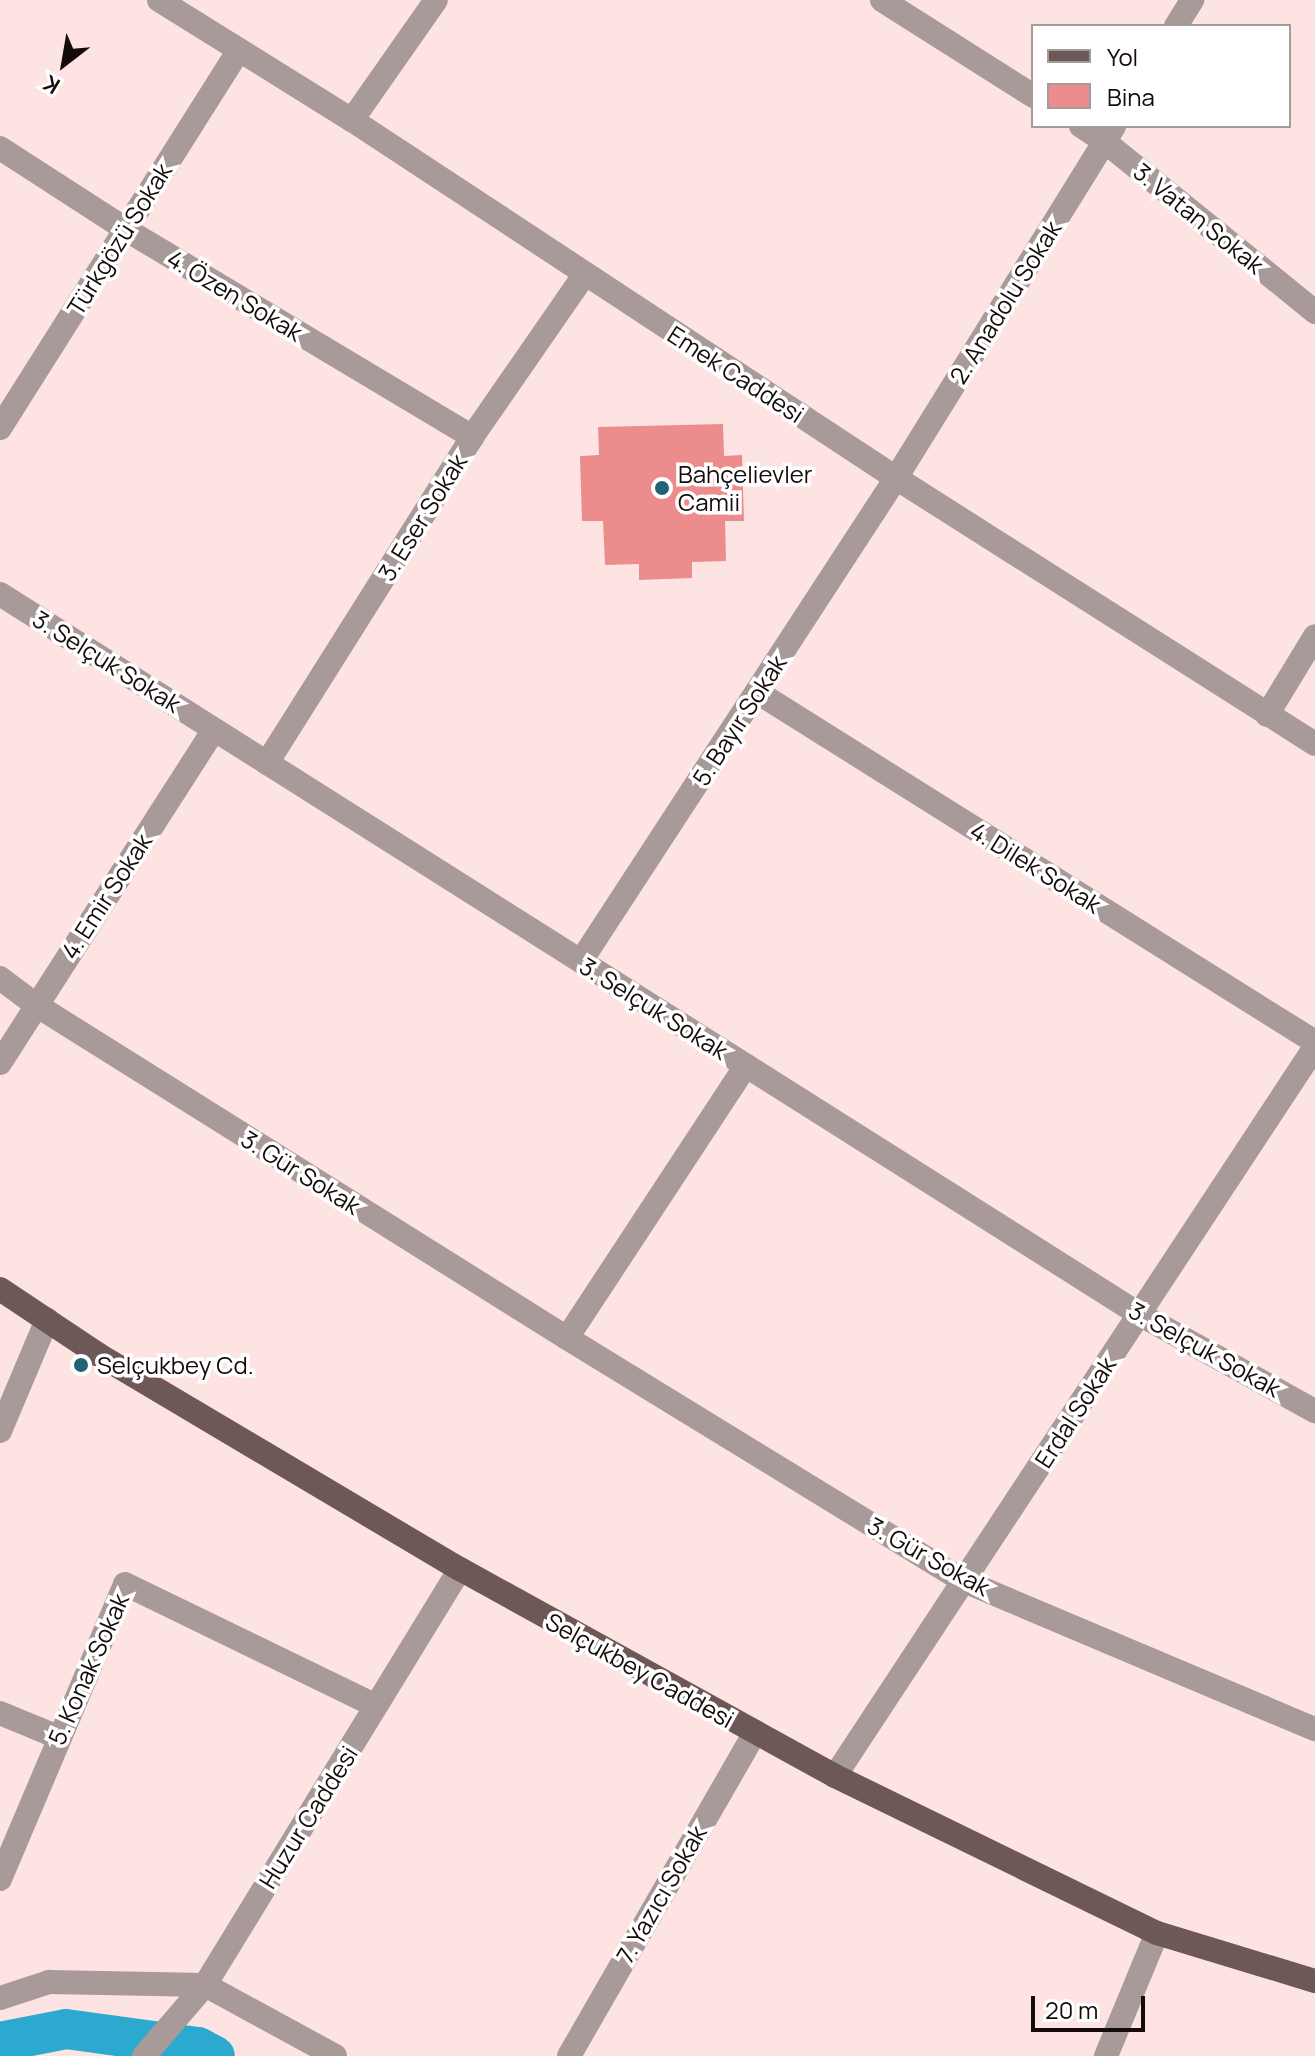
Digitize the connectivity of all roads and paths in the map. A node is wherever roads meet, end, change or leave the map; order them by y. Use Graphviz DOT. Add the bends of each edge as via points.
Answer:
graph roads {
  1 [pos="159,0"];
  2 [pos="436,0"];
  3 [pos="882,0"];
  4 [pos="1192,0"];
  5 [pos="1177,24"];
  6 [pos="239,50"];
  7 [pos="1031,95"];
  8 [pos="352,120"];
  9 [pos="1089,128"];
  10 [pos="1109,133"];
  11 [pos="0,148"];
  12 [pos="125,229"];
  13 [pos="584,275"];
  14 [pos="1315,312"];
  15 [pos="0,428"];
  16 [pos="472,437"];
  17 [pos="896,478"];
  18 [pos="0,594"];
  19 [pos="1315,636"];
  20 [pos="757,692"];
  21 [pos="1267,715"];
  22 [pos="214,730"];
  23 [pos="1315,744"];
  24 [pos="267,763"];
  25 [pos="581,961"];
  26 [pos="0,978"];
  27 [pos="36,1005"];
  28 [pos="1315,1044"];
  29 [pos="0,1063"];
  30 [pos="746,1065"];
  31 [pos="0,1289"];
  32 [pos="1139,1314"];
  33 [pos="47,1320"];
  34 [pos="567,1338"];
  35 [pos="1315,1411"];
  36 [pos="0,1431"];
  37 [pos="460,1569"];
  38 [pos="964,1581"];
  39 [pos="376,1706"];
  40 [pos="0,1713"];
  41 [pos="1315,1729"];
  42 [pos="755,1732"];
  43 [pos="58,1737"];
  44 [pos="835,1776"];
  45 [pos="0,1879"];
  46 [pos="1157,1933"];
  47 [pos="1315,1981"];
  48 [pos="205,1985"];
  49 [pos="0,1998"];
  50 [pos="144,2056"];
  51 [pos="335,2056"];
  52 [pos="569,2056"];
  53 [pos="1106,2056"];
  1 -- 6 [label="street, Emek Caddesi"];
  2 -- 8 [label="street"];
  3 -- 7 [label="street"];
  4 -- 5 [label="street"];
  6 -- 8 [label="street, Emek Caddesi"];
  6 -- 12 [label="street, Türkgözü Sokak"];
  8 -- 13 [label="street, Emek Caddesi"];
  9 -- 10 [label="street, 3. Vatan Sokak"];
  10 -- 14 [label="street, 3. Vatan Sokak"];
  10 -- 17 [label="street, 2. Anadolu Sokak"];
  11 -- 12 [label="street, 4. Özen Sokak"];
  12 -- 15 [label="street, Türkgözü Sokak"];
  12 -- 16 [label="street, 4. Özen Sokak"];
  13 -- 16 [label="street, 3. Eser Sokak"];
  13 -- 17 [label="street, Emek Caddesi"];
  16 -- 24 [label="street, 3. Eser Sokak"];
  17 -- 20 [label="street, 5. Bayır Sokak"];
  17 -- 21 [label="street, Emek Caddesi"];
  18 -- 22 [label="street, 3. Selçuk Sokak"];
  19 -- 21 [label="street"];
  20 -- 25 [label="street, 5. Bayır Sokak"];
  20 -- 28 [label="street, 4. Dilek Sokak"];
  21 -- 23 [label="street, Emek Caddesi"];
  22 -- 24 [label="street, 3. Selçuk Sokak"];
  22 -- 27 [label="street, 4. Emir Sokak"];
  24 -- 25 [label="street, 3. Selçuk Sokak"];
  25 -- 30 [label="street, 3. Selçuk Sokak"];
  26 -- 27 [label="street, 3. Gür Sokak"];
  27 -- 29 [label="street, 4. Emir Sokak"];
  27 -- 34 [label="street, 3. Gür Sokak"];
  28 -- 32 [label="street, Erdal Sokak"];
  30 -- 32 [label="street, 3. Selçuk Sokak"];
  30 -- 34 [label="street"];
  31 -- 33 [label="main road, Selçukbey Caddesi"];
  32 -- 35 [label="street, 3. Selçuk Sokak"];
  32 -- 38 [label="street, Erdal Sokak"];
  33 -- 36 [label="street"];
  33 -- 37 [label="main road, Selçukbey Caddesi"];
  34 -- 38 [label="street, 3. Gür Sokak"];
  37 -- 39 [label="street, Huzur Caddesi"];
  37 -- 42 [label="main road, Selçukbey Caddesi"];
  38 -- 41 [label="street, 3. Gür Sokak"];
  38 -- 44 [label="street, Erdal Sokak"];
  39 -- 43 [label="street, 5. Konak Sokak" via="125,1584"];
  39 -- 48 [label="street, Huzur Caddesi"];
  40 -- 43 [label="street"];
  42 -- 44 [label="main road, Selçukbey Caddesi"];
  42 -- 52 [label="street, 7. Yazıcı Sokak"];
  43 -- 45 [label="street, 5. Konak Sokak"];
  44 -- 46 [label="main road, Selçukbey Caddesi"];
  46 -- 47 [label="main road, Selçukbey Caddesi"];
  46 -- 53 [label="street"];
  48 -- 49 [label="street" via="49,1982"];
  48 -- 50 [label="street, Huzur Caddesi"];
  48 -- 51 [label="street"];
}
